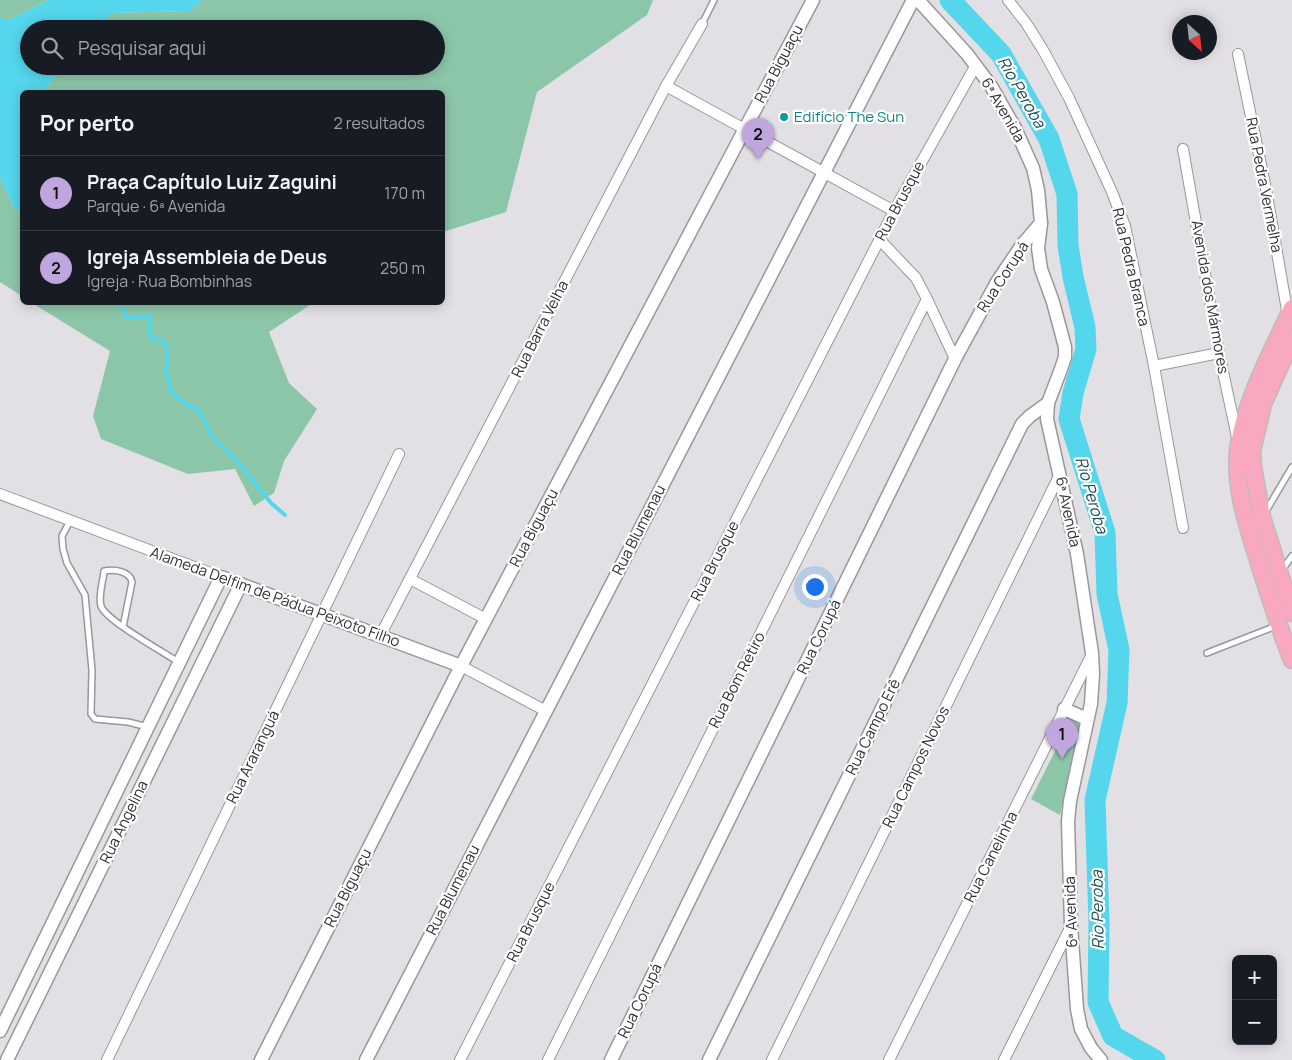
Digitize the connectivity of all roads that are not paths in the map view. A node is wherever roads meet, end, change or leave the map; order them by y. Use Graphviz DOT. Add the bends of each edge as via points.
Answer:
graph roads {
  1 [pos="714,0"];
  2 [pos="813,0"];
  3 [pos="913,0"];
  4 [pos="918,0"];
  5 [pos="1008,0"];
  6 [pos="702,24"];
  7 [pos="1238,54"];
  8 [pos="976,65"];
  9 [pos="666,86"];
  10 [pos="745,129"];
  11 [pos="1183,149"];
  12 [pos="824,173"];
  13 [pos="894,211"];
  14 [pos="1041,224"];
  15 [pos="879,240"];
  16 [pos="927,299"];
  17 [pos="1290,312"];
  18 [pos="1292,339"];
  19 [pos="1219,353"];
  20 [pos="955,359"];
  21 [pos="1154,366"];
  22 [pos="1048,404"];
  23 [pos="1239,445"];
  24 [pos="399,454"];
  25 [pos="1292,466"];
  26 [pos="1060,474"];
  27 [pos="0,494"];
  28 [pos="1262,518"];
  29 [pos="70,520"];
  30 [pos="1183,528"];
  31 [pos="1292,556"];
  32 [pos="1279,575"];
  33 [pos="222,577"];
  34 [pos="410,579"];
  35 [pos="241,584"];
  36 [pos="1292,613"];
  37 [pos="321,614"];
  38 [pos="486,620"];
  39 [pos="1279,625"];
  40 [pos="123,626"];
  41 [pos="380,636"];
  42 [pos="1092,653"];
  43 [pos="1207,653"];
  44 [pos="1292,660"];
  45 [pos="180,663"];
  46 [pos="461,666"];
  47 [pos="1064,709"];
  48 [pos="546,711"];
  49 [pos="1087,719"];
  50 [pos="148,727"];
  51 [pos="1070,926"];
  52 [pos="0,1030"];
  53 [pos="17,1038"];
  54 [pos="7,1060"];
  55 [pos="106,1060"];
  56 [pos="261,1060"];
  57 [pos="366,1060"];
  58 [pos="460,1060"];
  59 [pos="548,1060"];
  60 [pos="611,1060"];
  61 [pos="709,1060"];
  62 [pos="772,1060"];
  63 [pos="889,1060"];
  64 [pos="1004,1060"];
  65 [pos="1101,1060"];
  1 -- 6 [label="lane"];
  2 -- 10 [label="street, Rua Biguaçu"];
  3 -- 12 [label="street, Rua Blumenau"];
  4 -- 8 [label="street, 6ª Avenida"];
  5 -- 21 [label="street, Rua Pedra Branca" via="1044,50 1079,118 1120,212"];
  6 -- 9 [label="street, Rua Barra Velha"];
  7 -- 17 [label="street, Rua Pedra Vermelha"];
  8 -- 13 [label="street, Rua Brusque"];
  8 -- 14 [label="street, 6ª Avenida" via="1001,102 1026,152 1038,190"];
  9 -- 10 [label="street"];
  9 -- 34 [label="street, Rua Barra Velha"];
  10 -- 12 [label="street"];
  10 -- 38 [label="street, Rua Biguaçu"];
  11 -- 19 [label="street, Avenida dos Mármores"];
  12 -- 13 [label="street"];
  12 -- 48 [label="street, Rua Blumenau"];
  13 -- 15 [label="street, Rua Brusque"];
  14 -- 20 [label="street, Rua Corupá" via="997,282"];
  14 -- 22 [label="street, 6ª Avenida" via="1038,248 1041,269 1065,347 1063,363"];
  15 -- 16 [label="street" via="910,271"];
  15 -- 58 [label="street, Rua Brusque"];
  16 -- 20 [label="street"];
  16 -- 59 [label="street, Rua Bom Retiro"];
  17 -- 23 [label="main road" via="1251,399"];
  18 -- 28 [label="main road" via="1263,404 1252,451"];
  19 -- 21 [label="street"];
  19 -- 23 [label="street, Avenida dos Mármores"];
  20 -- 60 [label="street, Rua Corupá"];
  21 -- 30 [label="street, Rua Pedra Branca"];
  22 -- 26 [label="street, 6ª Avenida" via="1049,431"];
  22 -- 61 [label="street, Rua Campo Erê" via="1022,424"];
  23 -- 39 [label="main road" via="1238,466 1244,513"];
  24 -- 37 [label="street, Rua Araranguá"];
  25 -- 28 [label="lane"];
  26 -- 42 [label="street, 6ª Avenida" via="1077,554"];
  26 -- 62 [label="street, Rua Campos Novos"];
  27 -- 29 [label="street, Alameda Delfim de Pádua Peixoto Filho"];
  28 -- 32 [label="main road"];
  29 -- 33 [label="street, Alameda Delfim de Pádua Peixoto Filho"];
  29 -- 50 [label="lane" via="62,536 63,549 85,595 92,670 91,714 95,719"];
  31 -- 32 [label="lane"];
  32 -- 36 [label="main road"];
  33 -- 35 [label="street, Alameda Delfim de Pádua Peixoto Filho"];
  33 -- 45 [label="street, Rua Angelina"];
  34 -- 38 [label="street"];
  34 -- 41 [label="street, Rua Barra Velha"];
  35 -- 37 [label="street, Alameda Delfim de Pádua Peixoto Filho"];
  35 -- 53 [label="street, Rua Angelina"];
  37 -- 41 [label="street, Alameda Delfim de Pádua Peixoto Filho"];
  37 -- 55 [label="street, Rua Araranguá"];
  38 -- 46 [label="street, Rua Biguaçu"];
  39 -- 43 [label="lane"];
  39 -- 44 [label="main road"];
  40 -- 40 [label="lane" via="106,615 102,608 104,572 113,571 131,577"];
  40 -- 45 [label="lane"];
  41 -- 46 [label="street, Alameda Delfim de Pádua Peixoto Filho"];
  42 -- 47 [label="street, Rua Canelinha"];
  42 -- 49 [label="street, 6ª Avenida" via="1092,689"];
  45 -- 50 [label="street, Rua Angelina"];
  46 -- 48 [label="street, Alameda Delfim de Pádua Peixoto Filho"];
  46 -- 56 [label="street, Rua Biguaçu"];
  47 -- 49 [label="street"];
  47 -- 63 [label="street, Rua Canelinha"];
  48 -- 57 [label="street, Rua Blumenau"];
  49 -- 51 [label="street, 6ª Avenida" via="1068,821"];
  50 -- 52 [label="street, Rua Angelina"];
  51 -- 64 [label="street"];
  51 -- 65 [label="street, 6ª Avenida" via="1081,1029"];
  52 -- 53 [label="street"];
  53 -- 54 [label="street, Rua Angelina"];
}
